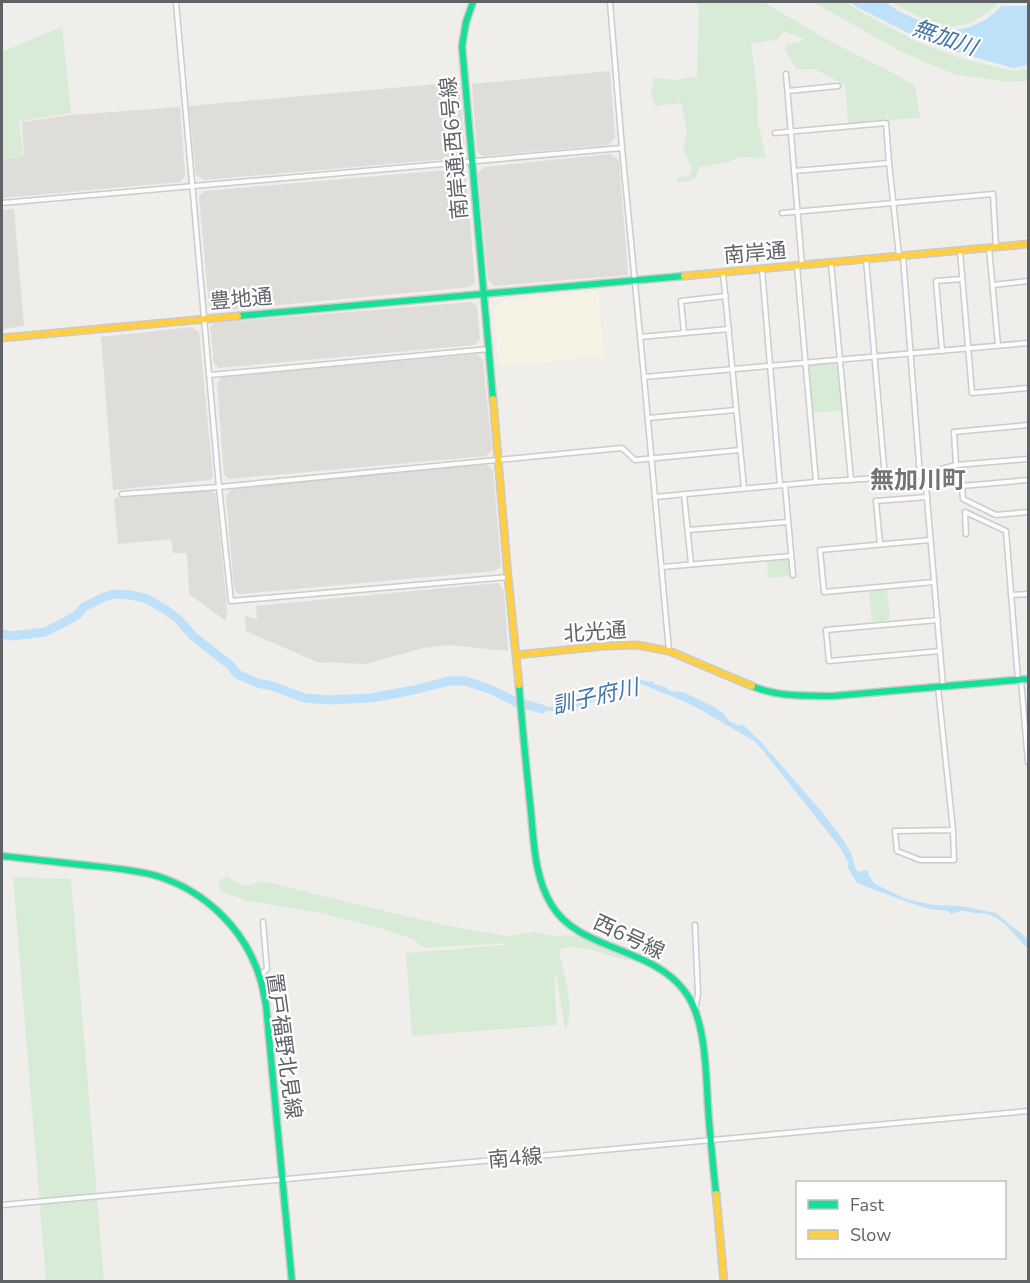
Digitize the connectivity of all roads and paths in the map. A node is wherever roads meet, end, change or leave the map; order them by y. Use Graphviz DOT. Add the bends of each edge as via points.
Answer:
graph roads {
  1 [pos="176,2"];
  2 [pos="473,2"];
  3 [pos="610,2"];
  4 [pos="786,74"];
  5 [pos="838,86"];
  6 [pos="788,91"];
  7 [pos="791,131"];
  8 [pos="775,133"];
  9 [pos="621,148"];
  10 [pos="472,162"];
  11 [pos="889,163"];
  12 [pos="794,171"];
  13 [pos="192,187"];
  14 [pos="2,203"];
  15 [pos="893,203"];
  16 [pos="797,211"];
  17 [pos="782,213"];
  18 [pos="1029,244"];
  19 [pos="993,248"];
  20 [pos="960,251"];
  21 [pos="901,256"];
  22 [pos="866,259"];
  23 [pos="831,263"];
  24 [pos="799,266"];
  25 [pos="762,269"];
  26 [pos="723,273"];
  27 [pos="962,279"];
  28 [pos="634,280"];
  29 [pos="1029,281"];
  30 [pos="993,285"];
  31 [pos="484,294"];
  32 [pos="726,296"];
  33 [pos="205,319"];
  34 [pos="729,329"];
  35 [pos="684,333"];
  36 [pos="640,337"];
  37 [pos="2,338"];
  38 [pos="1029,343"];
  39 [pos="998,345"];
  40 [pos="489,349"];
  41 [pos="968,349"];
  42 [pos="942,351"];
  43 [pos="910,354"];
  44 [pos="875,357"];
  45 [pos="840,360"];
  46 [pos="804,364"];
  47 [pos="770,366"];
  48 [pos="733,369"];
  49 [pos="210,375"];
  50 [pos="644,377"];
  51 [pos="1029,388"];
  52 [pos="736,410"];
  53 [pos="648,418"];
  54 [pos="1029,425"];
  55 [pos="740,450"];
  56 [pos="499,459"];
  57 [pos="651,459"];
  58 [pos="1029,459"];
  59 [pos="956,465"];
  60 [pos="922,476"];
  61 [pos="885,478"];
  62 [pos="851,480"];
  63 [pos="1029,480"];
  64 [pos="816,482"];
  65 [pos="783,485"];
  66 [pos="219,487"];
  67 [pos="744,488"];
  68 [pos="122,494"];
  69 [pos="684,494"];
  70 [pos="655,497"];
  71 [pos="927,497"];
  72 [pos="1029,512"];
  73 [pos="788,522"];
  74 [pos="688,530"];
  75 [pos="966,534"];
  76 [pos="930,540"];
  77 [pos="880,544"];
  78 [pos="791,556"];
  79 [pos="691,564"];
  80 [pos="662,567"];
  81 [pos="793,575"];
  82 [pos="508,577"];
  83 [pos="934,582"];
  84 [pos="1029,594"];
  85 [pos="1011,595"];
  86 [pos="938,620"];
  87 [pos="669,651"];
  88 [pos="940,651"];
  89 [pos="516,655"];
  90 [pos="1023,679"];
  91 [pos="941,687"];
  92 [pos="1029,762"];
  93 [pos="953,830"];
  94 [pos="2,856"];
  95 [pos="263,922"];
  96 [pos="695,925"];
  97 [pos="260,976"];
  98 [pos="695,1010"];
  99 [pos="1029,1111"];
  100 [pos="711,1140"];
  101 [pos="283,1179"];
  102 [pos="2,1205"];
  103 [pos="292,1281"];
  104 [pos="724,1281"];
  1 -- 13 [label="street"];
  2 -- 10 [label="street, 南岸通;西6号線" via="462,46"];
  3 -- 9 [label="street"];
  4 -- 6 [label="street"];
  5 -- 6 [label="street"];
  6 -- 7 [label="street"];
  7 -- 8 [label="street"];
  7 -- 11 [label="street" via="886,123"];
  7 -- 12 [label="street"];
  9 -- 10 [label="street"];
  9 -- 28 [label="street"];
  10 -- 13 [label="street"];
  10 -- 31 [label="street, 南岸通;西6号線"];
  11 -- 12 [label="street"];
  11 -- 15 [label="street"];
  12 -- 16 [label="street"];
  13 -- 14 [label="street"];
  13 -- 33 [label="street"];
  15 -- 16 [label="street"];
  15 -- 19 [label="street" via="993,194"];
  15 -- 21 [label="street"];
  16 -- 17 [label="street"];
  16 -- 24 [label="street"];
  18 -- 19 [label="street, 南岸通"];
  19 -- 20 [label="street, 南岸通"];
  19 -- 30 [label="street"];
  20 -- 21 [label="street, 南岸通"];
  20 -- 27 [label="street"];
  21 -- 22 [label="street, 南岸通"];
  21 -- 43 [label="street"];
  22 -- 23 [label="street, 南岸通"];
  22 -- 44 [label="street"];
  23 -- 24 [label="street, 南岸通"];
  23 -- 45 [label="street"];
  24 -- 25 [label="street, 南岸通"];
  24 -- 46 [label="street"];
  25 -- 26 [label="street, 南岸通"];
  25 -- 47 [label="street"];
  26 -- 28 [label="street, 南岸通"];
  26 -- 32 [label="street"];
  27 -- 41 [label="street"];
  27 -- 42 [label="street" via="936,281"];
  28 -- 31 [label="street, 南岸通"];
  28 -- 36 [label="street"];
  29 -- 30 [label="street"];
  30 -- 39 [label="street"];
  31 -- 33 [label="street, 豊地通"];
  31 -- 40 [label="street"];
  32 -- 34 [label="street"];
  32 -- 35 [label="street" via="681,301"];
  33 -- 37 [label="street, 豊地通"];
  33 -- 49 [label="street"];
  34 -- 35 [label="street"];
  34 -- 48 [label="street"];
  35 -- 36 [label="street"];
  36 -- 50 [label="street"];
  38 -- 39 [label="street"];
  39 -- 41 [label="street"];
  40 -- 49 [label="street"];
  40 -- 56 [label="street"];
  41 -- 42 [label="street"];
  41 -- 51 [label="street" via="972,393"];
  42 -- 43 [label="street"];
  43 -- 44 [label="street"];
  43 -- 60 [label="street"];
  44 -- 45 [label="street"];
  44 -- 61 [label="street"];
  45 -- 46 [label="street"];
  45 -- 62 [label="street"];
  46 -- 47 [label="street"];
  46 -- 64 [label="street"];
  47 -- 48 [label="street"];
  47 -- 65 [label="street"];
  48 -- 50 [label="street"];
  48 -- 52 [label="street"];
  49 -- 66 [label="street"];
  50 -- 53 [label="street"];
  52 -- 53 [label="street"];
  52 -- 55 [label="street"];
  53 -- 57 [label="street"];
  54 -- 59 [label="street" via="954,432"];
  55 -- 57 [label="street"];
  55 -- 67 [label="street"];
  56 -- 57 [label="street" via="622,448 635,460"];
  56 -- 66 [label="street"];
  56 -- 82 [label="street"];
  57 -- 70 [label="street"];
  58 -- 59 [label="street"];
  59 -- 60 [label="street"];
  60 -- 61 [label="street"];
  60 -- 71 [label="street"];
  61 -- 62 [label="street"];
  62 -- 64 [label="street"];
  63 -- 72 [label="street" via="962,486 963,499 996,515"];
  64 -- 65 [label="street"];
  65 -- 67 [label="street"];
  65 -- 73 [label="street"];
  66 -- 68 [label="street"];
  66 -- 82 [label="street" via="231,601"];
  67 -- 69 [label="street"];
  69 -- 70 [label="street"];
  69 -- 74 [label="street"];
  70 -- 80 [label="street"];
  71 -- 76 [label="street"];
  71 -- 77 [label="street" via="876,501"];
  73 -- 74 [label="street"];
  73 -- 78 [label="street"];
  74 -- 79 [label="street"];
  75 -- 85 [label="street" via="965,512 1006,531"];
  76 -- 77 [label="street"];
  76 -- 83 [label="street"];
  77 -- 83 [label="street" via="820,550 824,592"];
  78 -- 79 [label="street"];
  78 -- 81 [label="street"];
  79 -- 80 [label="street"];
  80 -- 87 [label="street"];
  82 -- 89 [label="street"];
  83 -- 86 [label="street"];
  84 -- 85 [label="street"];
  85 -- 90 [label="street"];
  86 -- 88 [label="street"];
  86 -- 88 [label="street" via="826,630 829,661"];
  87 -- 89 [label="street, 北光通" via="637,645"];
  87 -- 91 [label="street, 北光通" via="761,690 801,696"];
  88 -- 91 [label="street"];
  89 -- 98 [label="street, 西6号線" via="537,872 547,898 557,913 584,935 661,969 680,986"];
  90 -- 91 [label="street, 北光通"];
  90 -- 92 [label="street"];
  91 -- 93 [label="street"];
  93 -- 93 [label="street" via="895,831 897,851 920,860 954,860"];
  94 -- 97 [label="street, 置戸福野北見線" via="135,870 177,883 228,921 244,942"];
  95 -- 97 [label="street" via="267,969"];
  96 -- 98 [label="street"];
  97 -- 101 [label="street, 置戸福野北見線"];
  98 -- 100 [label="street, 西6号線"];
  99 -- 100 [label="street, 南4線"];
  100 -- 101 [label="street, 南4線"];
  100 -- 104 [label="street, 西6号線"];
  101 -- 102 [label="street, 南4線"];
  101 -- 103 [label="street, 置戸福野北見線"];
}
